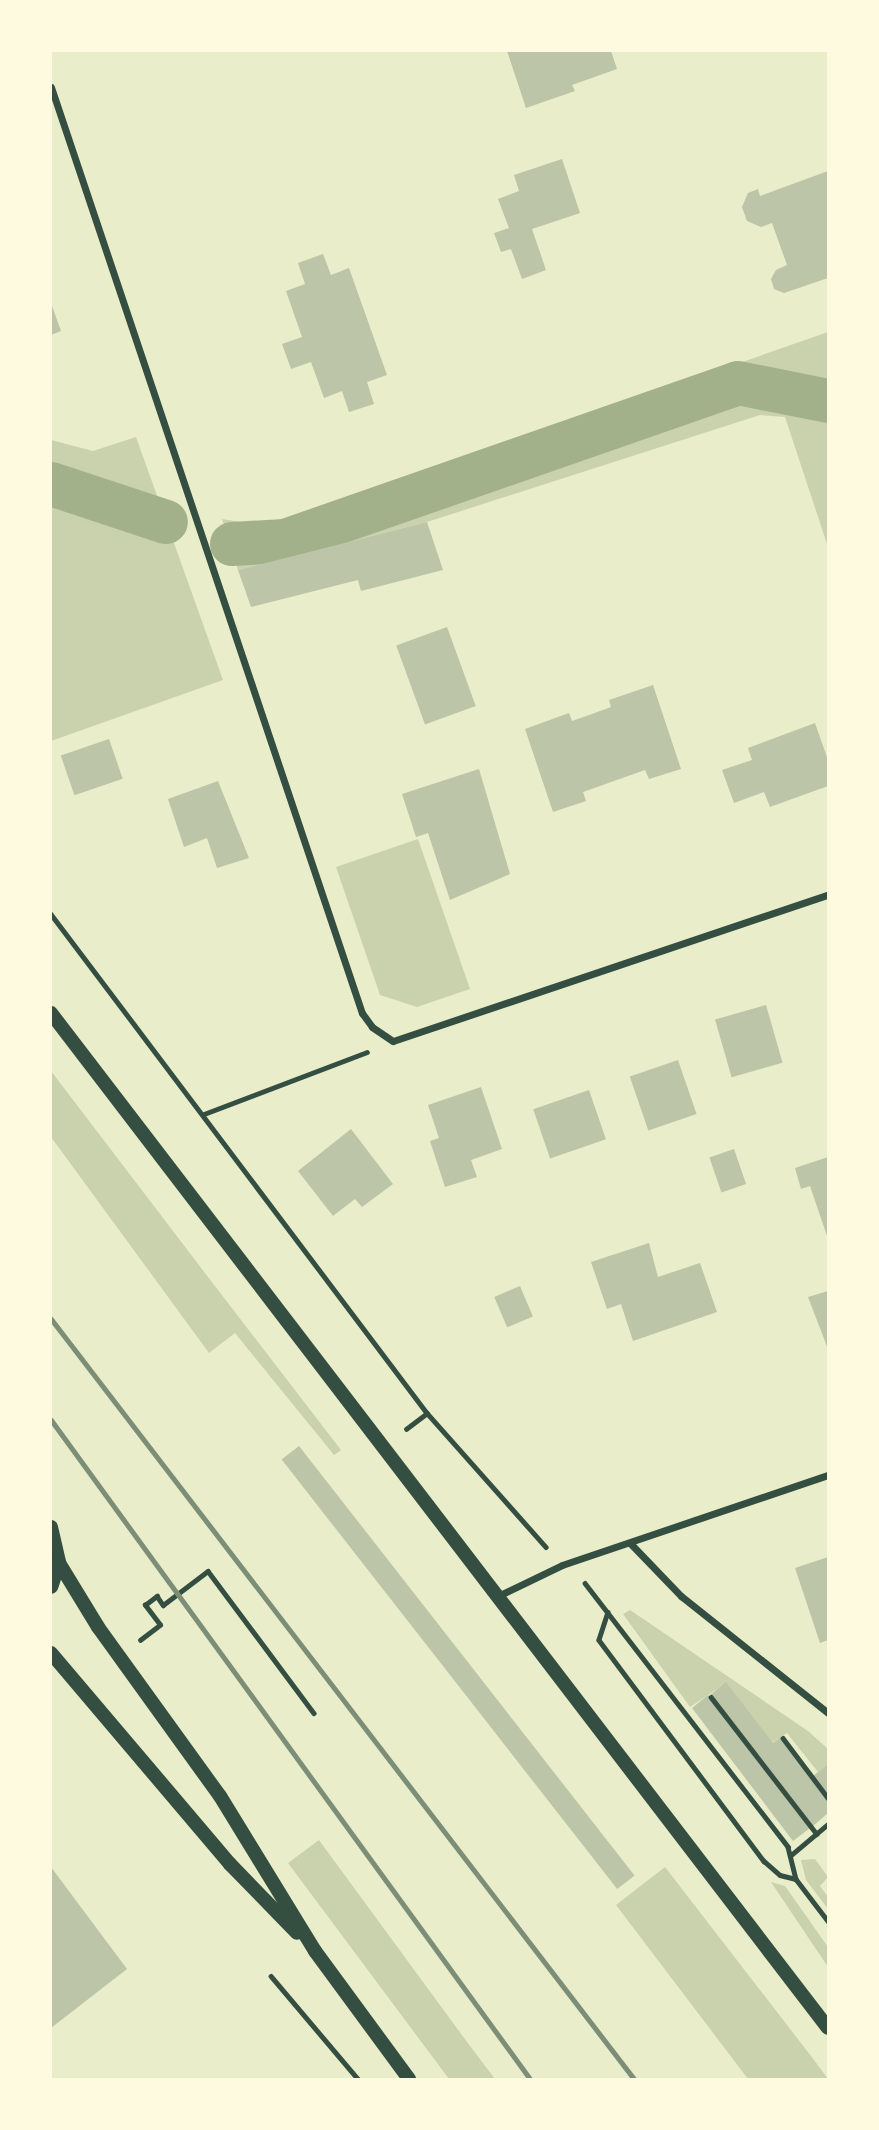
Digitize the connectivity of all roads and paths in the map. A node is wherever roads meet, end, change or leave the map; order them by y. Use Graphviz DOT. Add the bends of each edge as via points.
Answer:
graph roads {
  1 [pos="51,88"];
  2 [pos="828,895"];
  3 [pos="51,914"];
  4 [pos="51,1013"];
  5 [pos="393,1041"];
  6 [pos="204,1114"];
  7 [pos="427,1412"];
  8 [pos="411,1426"];
  9 [pos="828,1475"];
  10 [pos="51,1527"];
  11 [pos="630,1543"];
  12 [pos="59,1563"];
  13 [pos="562,1565"];
  14 [pos="51,1587"];
  15 [pos="498,1596"];
  16 [pos="608,1611"];
  17 [pos="130,1633"];
  18 [pos="51,1653"];
  19 [pos="711,1697"];
  20 [pos="314,1713"];
  21 [pos="828,1713"];
  22 [pos="783,1738"];
  23 [pos="828,1798"];
  24 [pos="828,1824"];
  25 [pos="817,1834"];
  26 [pos="790,1856"];
  27 [pos="796,1879"];
  28 [pos="828,1921"];
  29 [pos="315,1951"];
  30 [pos="271,1976"];
  31 [pos="828,2028"];
  32 [pos="358,2079"];
  33 [pos="408,2079"];
  1 -- 5 [label="street" via="362,1013 372,1027"];
  2 -- 5 [label="street"];
  3 -- 6 [label="path"];
  4 -- 15 [label="main road"];
  5 -- 6 [label="path" via="307,1078"];
  6 -- 7 [label="path"];
  7 -- 8 [label="path"];
  7 -- 13 [label="path"];
  9 -- 11 [label="street"];
  10 -- 12 [label="main road"];
  11 -- 13 [label="street"];
  11 -- 21 [label="street" via="681,1596"];
  12 -- 14 [label="main road"];
  12 -- 29 [label="main road" via="220,1796"];
  13 -- 15 [label="street"];
  13 -- 16 [label="path" via="590,1587"];
  15 -- 31 [label="main road"];
  16 -- 26 [label="path" via="788,1847"];
  16 -- 27 [label="path" via="599,1640 764,1861 780,1875"];
  17 -- 20 [label="path" via="136,1642 160,1625 145,1605 157,1596 163,1605 208,1571"];
  18 -- 29 [label="main road" via="230,1864"];
  19 -- 25 [label="path"];
  22 -- 23 [label="path"];
  24 -- 25 [label="path"];
  25 -- 26 [label="path"];
  26 -- 27 [label="path"];
  27 -- 28 [label="path"];
  29 -- 33 [label="main road"];
  30 -- 32 [label="path"];
}
